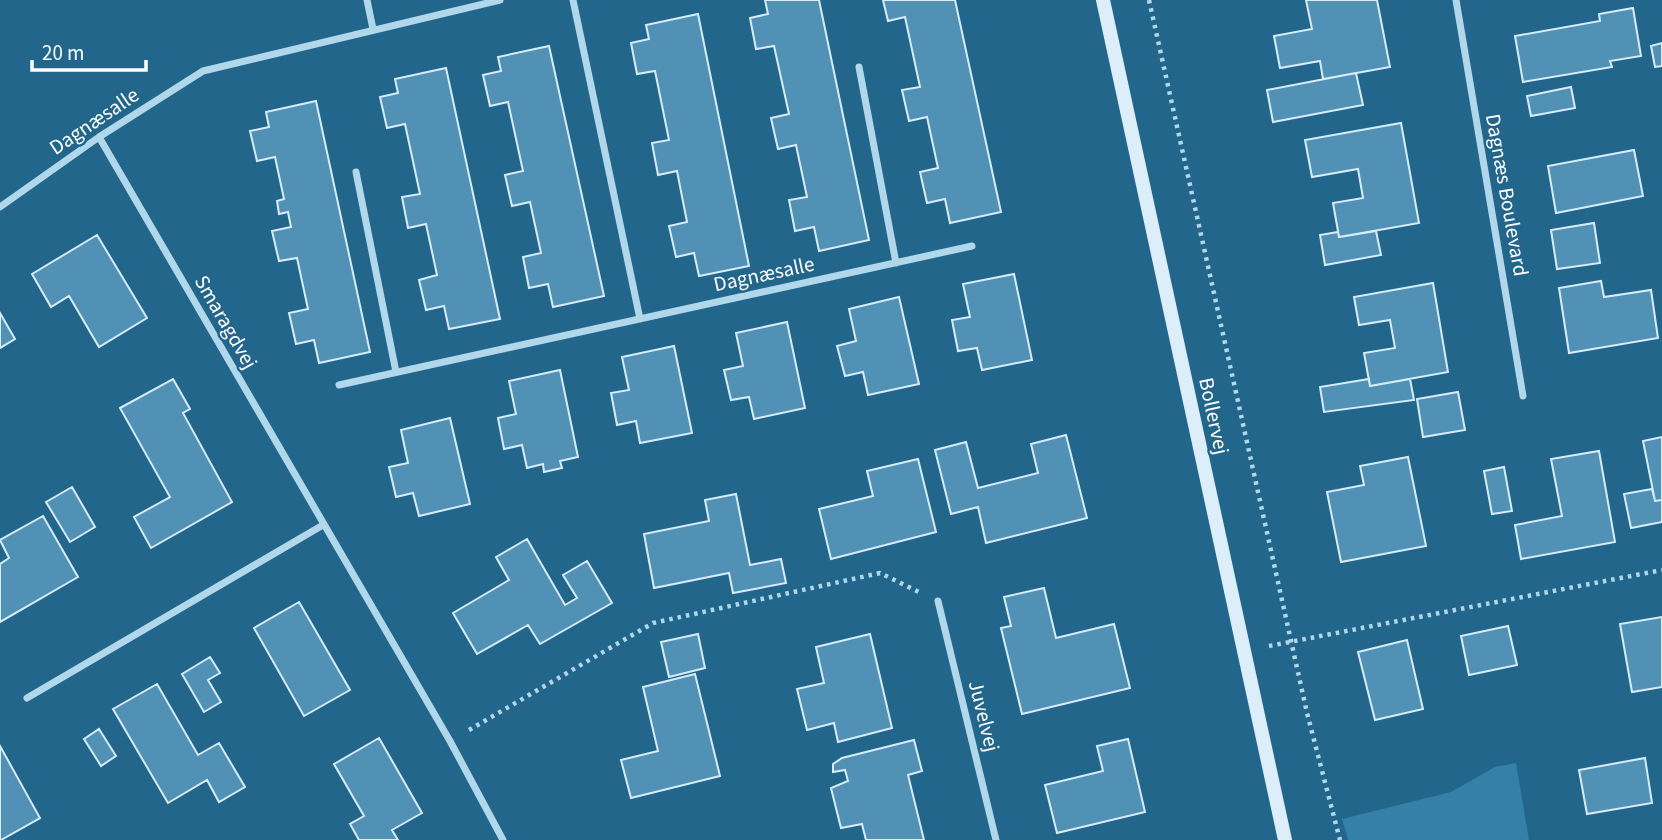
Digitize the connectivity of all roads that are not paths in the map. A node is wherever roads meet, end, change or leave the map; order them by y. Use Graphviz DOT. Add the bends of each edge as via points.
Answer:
graph roads {
  1 [pos="367,0"];
  2 [pos="500,0"];
  3 [pos="573,0"];
  4 [pos="1103,0"];
  5 [pos="1456,0"];
  6 [pos="373,29"];
  7 [pos="859,67"];
  8 [pos="99,137"];
  9 [pos="356,172"];
  10 [pos="0,207"];
  11 [pos="972,246"];
  12 [pos="896,263"];
  13 [pos="640,319"];
  14 [pos="396,372"];
  15 [pos="339,385"];
  16 [pos="1523,396"];
  17 [pos="323,525"];
  18 [pos="938,601"];
  19 [pos="27,698"];
  20 [pos="503,840"];
  21 [pos="996,840"];
  22 [pos="1285,840"];
  1 -- 6 [label="street"];
  2 -- 6 [label="street, Dagnæsalle"];
  3 -- 13 [label="street"];
  4 -- 22 [label="main road, Bollervej"];
  5 -- 16 [label="street, Dagnæs Boulevard"];
  6 -- 8 [label="street, Dagnæsalle" via="203,71"];
  7 -- 12 [label="street"];
  8 -- 10 [label="street, Dagnæsalle"];
  8 -- 17 [label="street, Smaragdvej"];
  9 -- 14 [label="street"];
  11 -- 12 [label="street, Dagnæsalle"];
  12 -- 13 [label="street, Dagnæsalle"];
  13 -- 14 [label="street, Dagnæsalle"];
  14 -- 15 [label="street, Dagnæsalle"];
  17 -- 19 [label="street"];
  17 -- 20 [label="street, Smaragdvej"];
  18 -- 21 [label="street, Juvelvej"];
}
